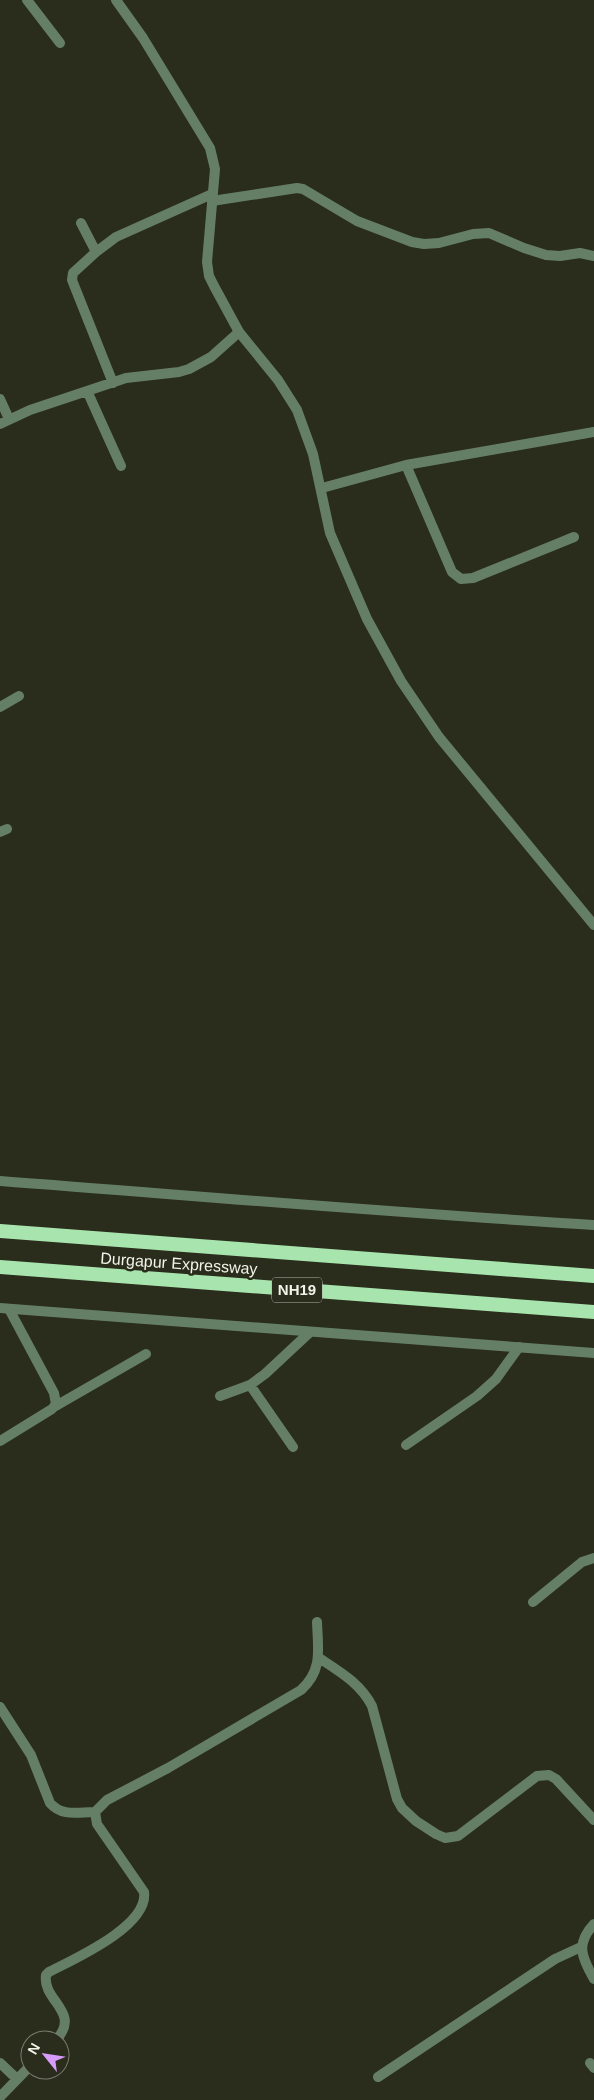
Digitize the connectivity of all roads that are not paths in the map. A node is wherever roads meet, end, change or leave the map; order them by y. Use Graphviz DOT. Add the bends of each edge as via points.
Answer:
graph roads {
  1 [pos="27,0"];
  2 [pos="116,0"];
  3 [pos="60,43"];
  4 [pos="212,198"];
  5 [pos="81,223"];
  6 [pos="96,252"];
  7 [pos="594,256"];
  8 [pos="238,332"];
  9 [pos="113,383"];
  10 [pos="88,393"];
  11 [pos="0,399"];
  12 [pos="5,421"];
  13 [pos="593,433"];
  14 [pos="406,465"];
  15 [pos="121,466"];
  16 [pos="322,488"];
  17 [pos="574,538"];
  18 [pos="19,696"];
  19 [pos="0,707"];
  20 [pos="594,925"];
  21 [pos="0,1181"];
  22 [pos="594,1225"];
  23 [pos="0,1231"];
  24 [pos="0,1267"];
  25 [pos="594,1276"];
  26 [pos="4,1309"];
  27 [pos="594,1312"];
  28 [pos="309,1332"];
  29 [pos="519,1347"];
  30 [pos="594,1353"];
  31 [pos="146,1354"];
  32 [pos="250,1385"];
  33 [pos="220,1396"];
  34 [pos="54,1407"];
  35 [pos="0,1441"];
  36 [pos="406,1445"];
  37 [pos="293,1447"];
  38 [pos="594,1558"];
  39 [pos="533,1602"];
  40 [pos="317,1622"];
  41 [pos="319,1658"];
  42 [pos="0,1707"];
  43 [pos="95,1812"];
  44 [pos="594,1820"];
  45 [pos="594,1924"];
  46 [pos="581,1947"];
  47 [pos="594,1979"];
  48 [pos="64,2030"];
  49 [pos="0,2062"];
  50 [pos="20,2076"];
  51 [pos="378,2077"];
  52 [pos="17,2079"];
  53 [pos="0,2097"];
  1 -- 3 [label="street"];
  2 -- 4 [label="street" via="210,148 215,169"];
  4 -- 6 [label="street" via="116,237"];
  4 -- 7 [label="street" via="297,188 357,221 412,242 439,243 489,233 546,255"];
  4 -- 8 [label="street" via="210,276"];
  5 -- 6 [label="street"];
  6 -- 9 [label="street" via="73,273 72,280"];
  8 -- 9 [label="street" via="211,357 189,369 136,376"];
  8 -- 16 [label="street" via="298,410"];
  9 -- 10 [label="street"];
  10 -- 12 [label="street"];
  10 -- 15 [label="street"];
  11 -- 12 [label="street"];
  13 -- 14 [label="street"];
  14 -- 16 [label="street"];
  14 -- 17 [label="street" via="452,572 461,579 473,578"];
  16 -- 20 [label="street" via="330,533 367,619 401,681 439,738"];
  18 -- 19 [label="street"];
  21 -- 22 [label="street"];
  23 -- 25 [label="highway, Durgapur Expressway / NH19"];
  24 -- 27 [label="highway, Durgapur Expressway / NH19"];
  26 -- 28 [label="street"];
  26 -- 34 [label="street" via="54,1393"];
  28 -- 29 [label="street"];
  28 -- 32 [label="street"];
  29 -- 30 [label="street"];
  29 -- 36 [label="street" via="496,1378 477,1396"];
  31 -- 34 [label="street"];
  32 -- 33 [label="street"];
  32 -- 37 [label="street"];
  34 -- 35 [label="street"];
  38 -- 39 [label="street" via="582,1562"];
  40 -- 41 [label="street"];
  41 -- 43 [label="street" via="311,1681 301,1690 107,1800"];
  41 -- 44 [label="street" via="349,1677 365,1692 372,1706 397,1799 409,1816 436,1834 445,1838 458,1836 544,1774 556,1779"];
  42 -- 43 [label="street" via="31,1755 50,1803 62,1813"];
  43 -- 48 [label="street" via="97,1824 145,1898 139,1911 114,1935 46,1975 46,1984 66,2020"];
  45 -- 46 [label="street"];
  46 -- 47 [label="street" via="585,1964"];
  46 -- 51 [label="street" via="549,1963"];
  49 -- 52 [label="street"];
  50 -- 52 [label="street"];
  52 -- 53 [label="street"];
}
